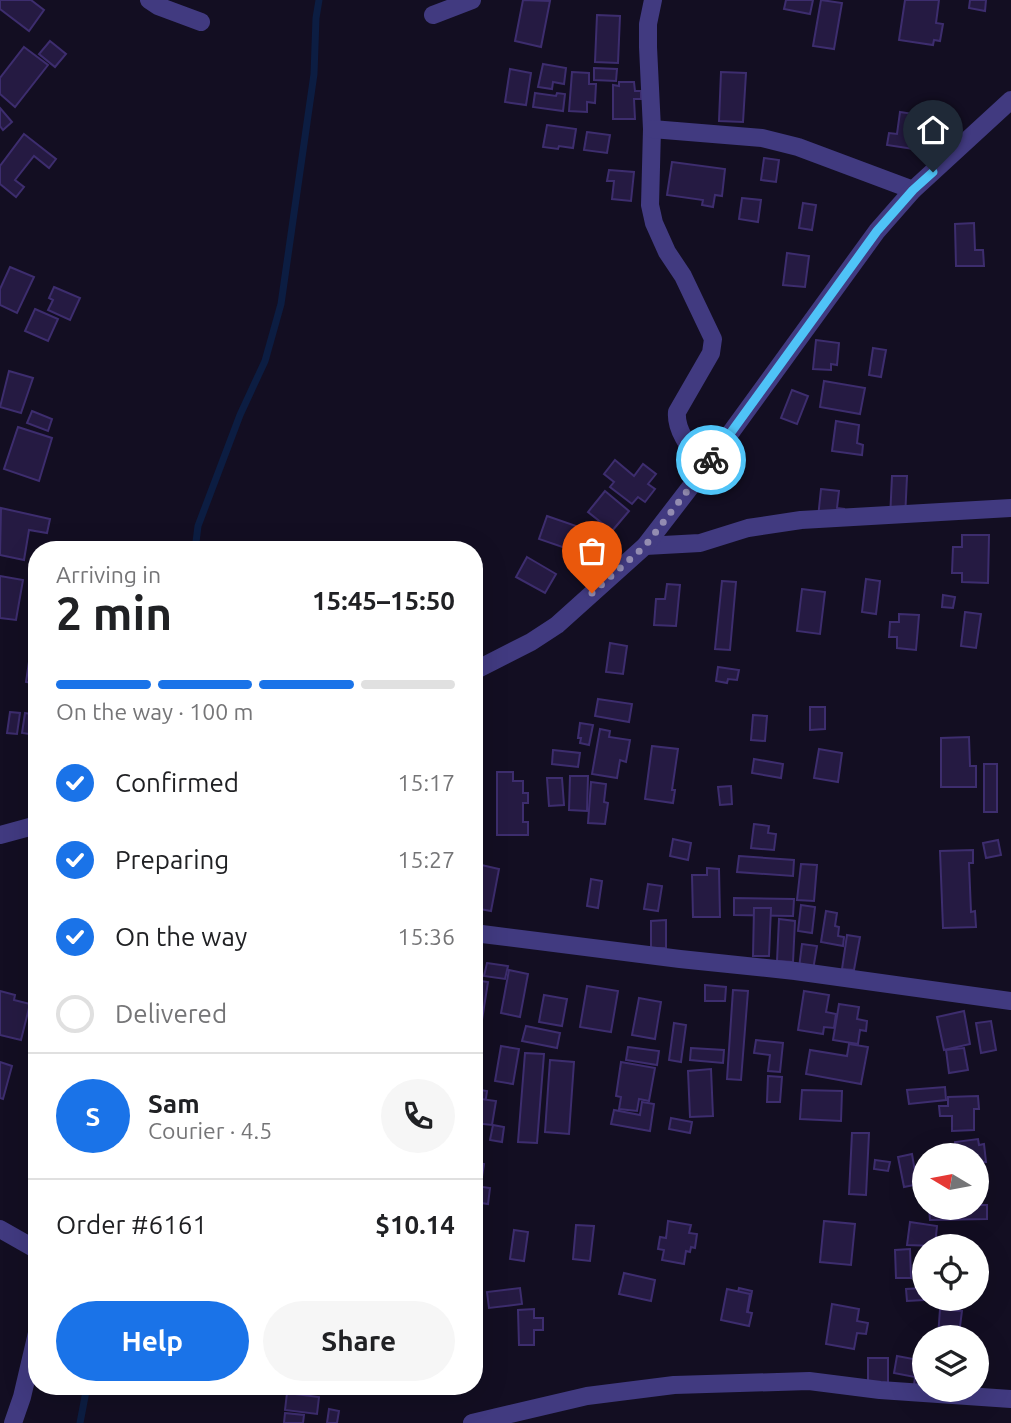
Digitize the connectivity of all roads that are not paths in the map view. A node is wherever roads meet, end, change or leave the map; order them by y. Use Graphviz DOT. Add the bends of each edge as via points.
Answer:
graph roads {
  1 [pos="149,0"];
  2 [pos="472,0"];
  3 [pos="653,0"];
  4 [pos="433,15"];
  5 [pos="201,22"];
  6 [pos="1011,100"];
  7 [pos="652,129"];
  8 [pos="913,190"];
  9 [pos="705,468"];
  10 [pos="1011,508"];
  11 [pos="645,546"];
  12 [pos="483,666"];
  13 [pos="28,827"];
  14 [pos="0,835"];
  15 [pos="483,934"];
  16 [pos="1011,1001"];
  17 [pos="0,1229"];
  18 [pos="28,1245"];
  19 [pos="28,1371"];
  20 [pos="1011,1399"];
  21 [pos="13,1423"];
  22 [pos="472,1423"];
  1 -- 5 [label="street"];
  2 -- 4 [label="street"];
  3 -- 7 [label="street" via="648,24"];
  6 -- 8 [label="street"];
  7 -- 8 [label="street" via="762,138 798,146"];
  7 -- 9 [label="street" via="650,205 654,223 713,339 711,353 676,420"];
  8 -- 9 [label="street" via="877,231"];
  9 -- 11 [label="street"];
  10 -- 11 [label="street" via="801,520 748,528 700,543"];
  11 -- 12 [label="street" via="557,625"];
  13 -- 14 [label="street"];
  15 -- 16 [label="street"];
  17 -- 18 [label="street"];
  19 -- 21 [label="street"];
  20 -- 22 [label="street" via="809,1381 674,1385 587,1396"];
}
